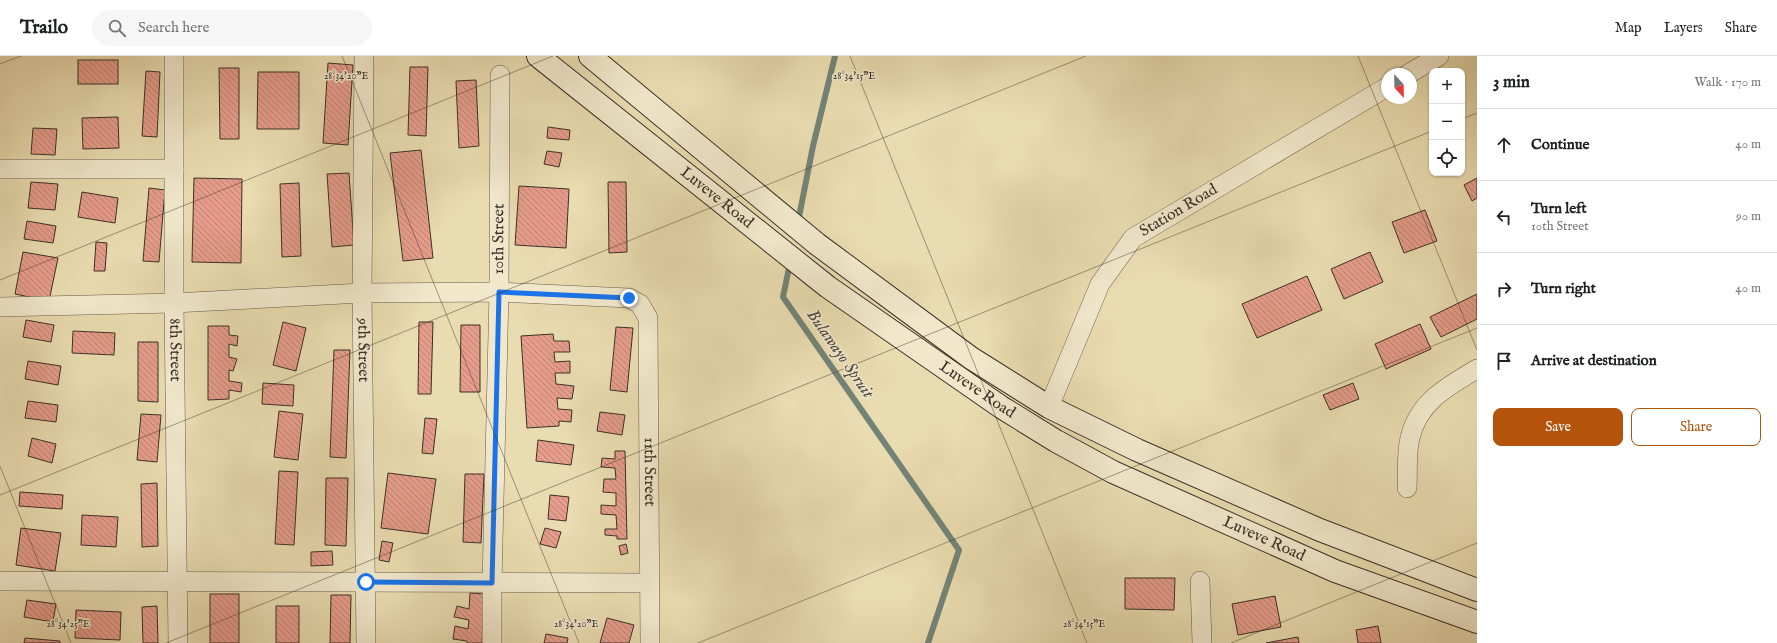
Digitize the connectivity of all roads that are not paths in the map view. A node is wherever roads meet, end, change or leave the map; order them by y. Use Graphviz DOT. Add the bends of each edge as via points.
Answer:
graph roads {
  1 [pos="174,56"];
  2 [pos="364,56"];
  3 [pos="538,56"];
  4 [pos="590,56"];
  5 [pos="1439,56"];
  6 [pos="1417,69"];
  7 [pos="500,75"];
  8 [pos="1381,91"];
  9 [pos="0,169"];
  10 [pos="174,169"];
  11 [pos="499,292"];
  12 [pos="362,293"];
  13 [pos="174,303"];
  14 [pos="0,307"];
  15 [pos="1477,369"];
  16 [pos="1049,406"];
  17 [pos="1407,488"];
  18 [pos="0,581"];
  19 [pos="179,581"];
  20 [pos="1200,581"];
  21 [pos="366,582"];
  22 [pos="492,583"];
  23 [pos="650,584"];
  24 [pos="1477,590"];
  25 [pos="1477,622"];
  26 [pos="178,643"];
  27 [pos="366,643"];
  28 [pos="492,643"];
  29 [pos="650,643"];
  30 [pos="1202,643"];
  1 -- 10 [label="street, 8th Street"];
  2 -- 12 [label="street, 9th Street"];
  3 -- 25 [label="street, Luveve Road" via="828,287 1001,408 1113,472 1336,571"];
  4 -- 16 [label="street, Luveve Road" via="817,244 970,358"];
  5 -- 6 [label="street"];
  7 -- 11 [label="street, 10th Street"];
  8 -- 16 [label="street, Station Road" via="1133,238 1100,284"];
  9 -- 10 [label="street"];
  10 -- 13 [label="street, 8th Street"];
  11 -- 12 [label="street"];
  11 -- 22 [label="street, 10th Street"];
  11 -- 23 [label="street, 11th Street" via="629,298 640,304 648,318"];
  12 -- 13 [label="street"];
  12 -- 21 [label="street, 9th Street"];
  13 -- 14 [label="street"];
  13 -- 19 [label="street, 8th Street"];
  15 -- 17 [label="street" via="1446,388 1422,410 1409,439"];
  16 -- 24 [label="street, Luveve Road" via="1137,450 1320,530"];
  18 -- 19 [label="street"];
  19 -- 21 [label="street"];
  19 -- 26 [label="street, 8th Street"];
  20 -- 30 [label="street"];
  21 -- 22 [label="street"];
  21 -- 27 [label="street, 9th Street"];
  22 -- 23 [label="street"];
  22 -- 28 [label="street, 10th Street"];
  23 -- 29 [label="street, 11th Street"];
}
